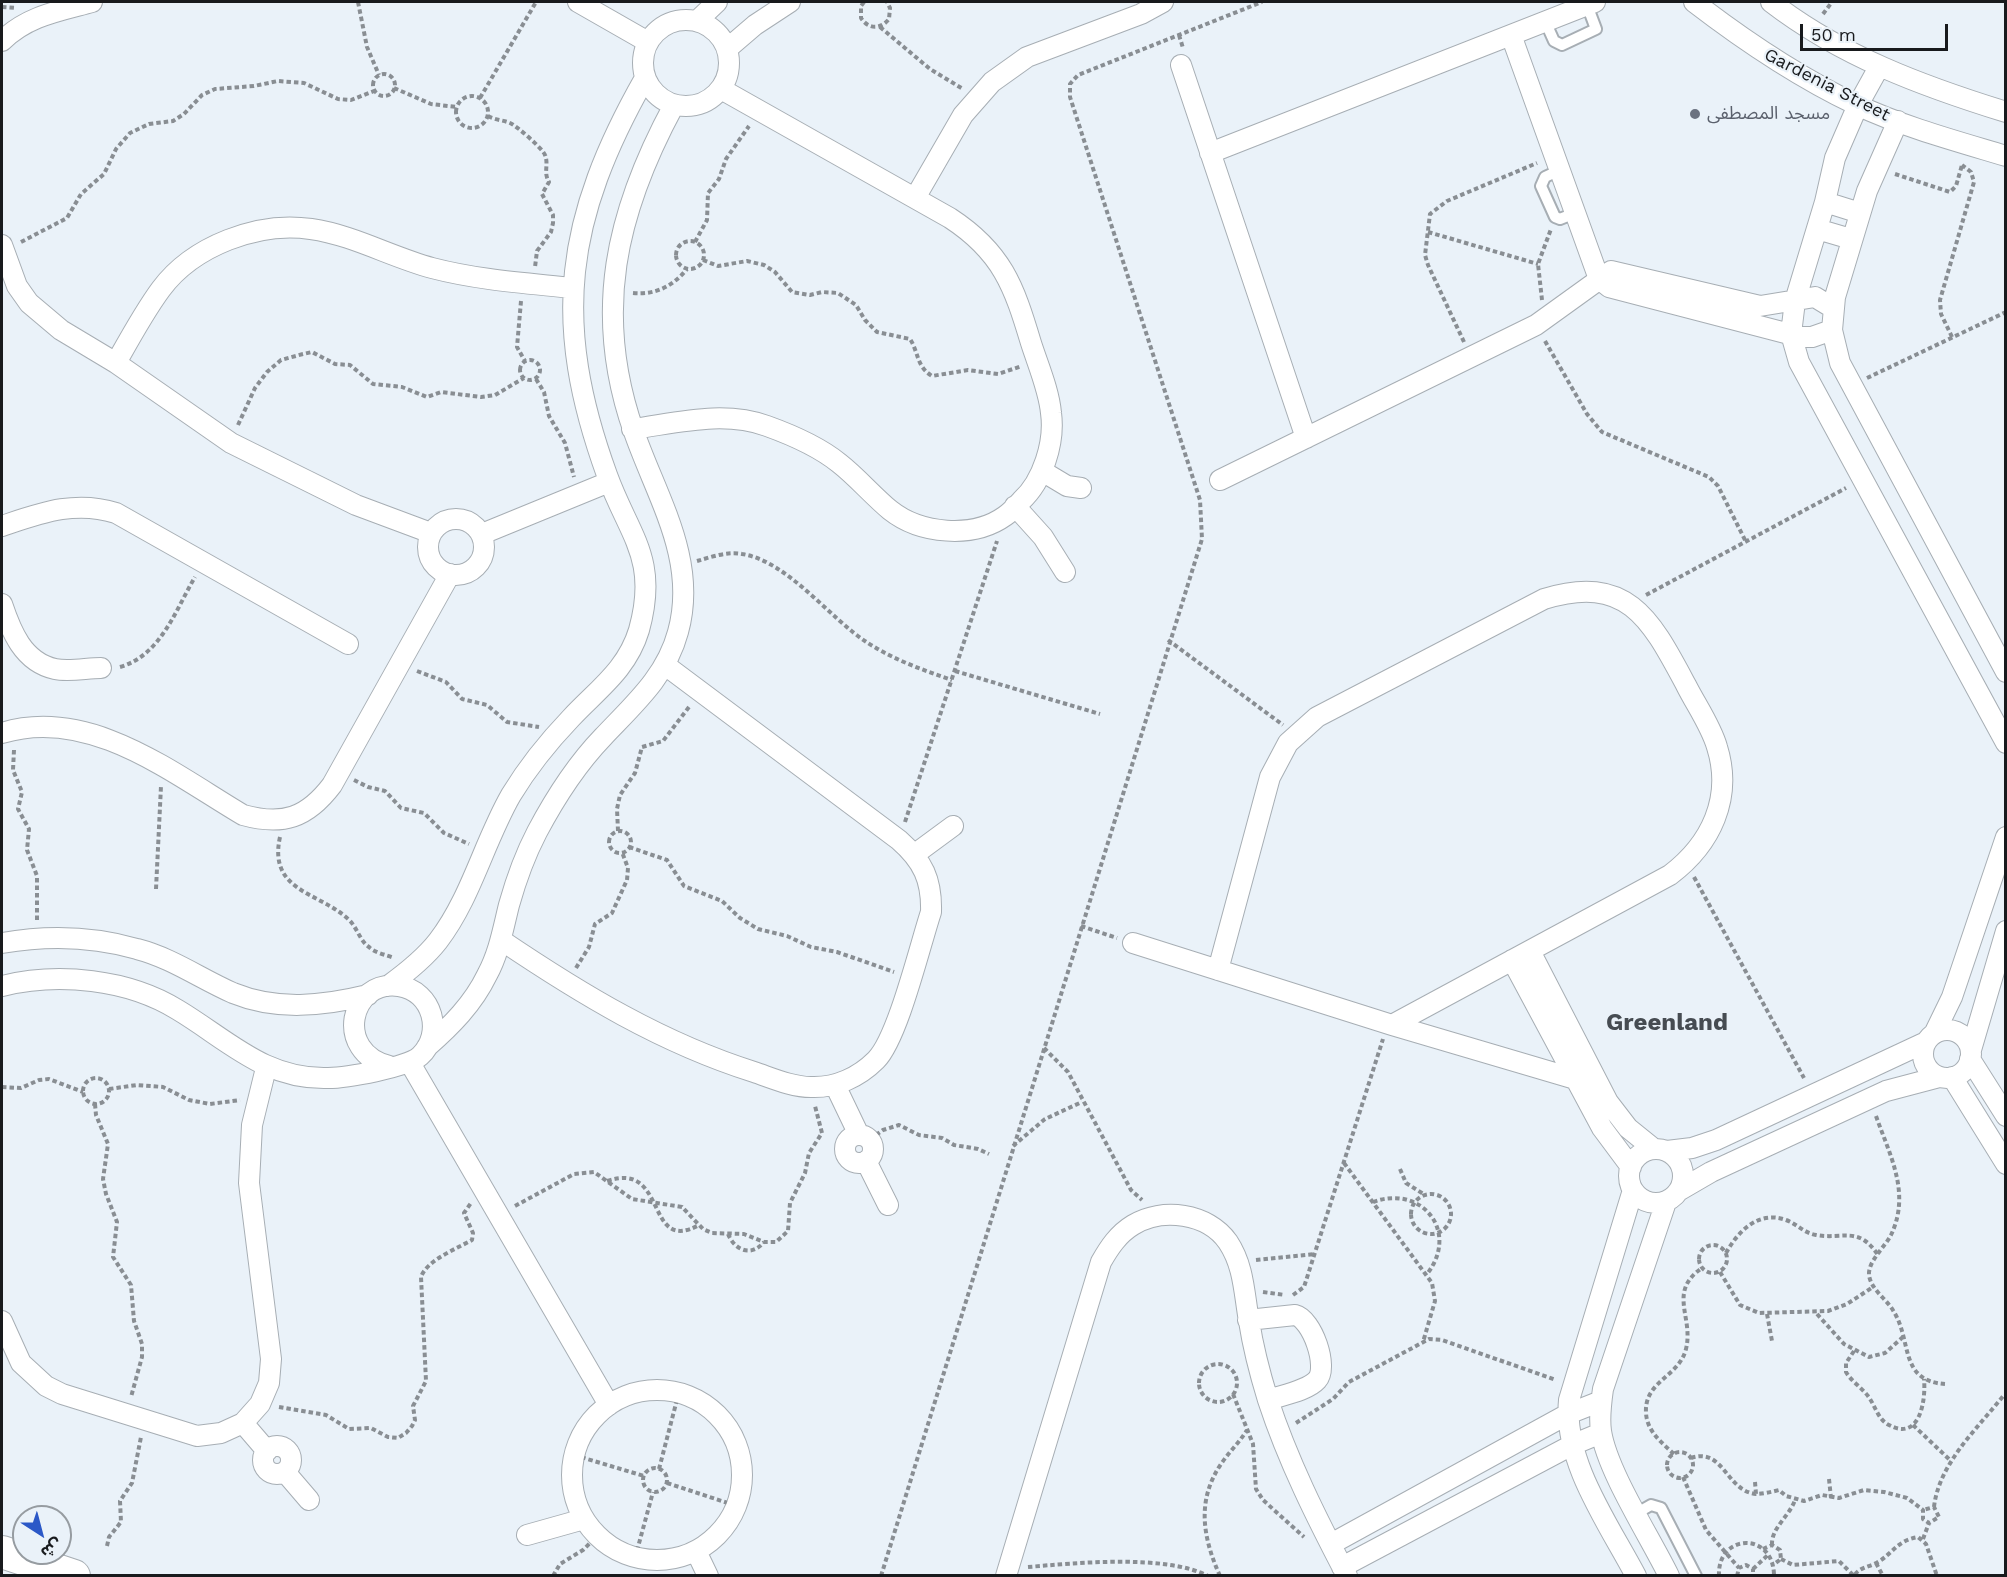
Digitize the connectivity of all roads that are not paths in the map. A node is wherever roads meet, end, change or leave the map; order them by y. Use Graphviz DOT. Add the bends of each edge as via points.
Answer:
graph roads {
  1 [pos="92,2"];
  2 [pos="578,2"];
  3 [pos="717,2"];
  4 [pos="789,2"];
  5 [pos="1162,2"];
  6 [pos="1694,2"];
  7 [pos="1771,2"];
  8 [pos="1591,3"];
  9 [pos="697,21"];
  10 [pos="1545,21"];
  11 [pos="1511,35"];
  12 [pos="2,41"];
  13 [pos="648,42"];
  14 [pos="727,49"];
  15 [pos="1181,65"];
  16 [pos="1879,67"];
  17 [pos="645,78"];
  18 [pos="721,89"];
  19 [pos="674,105"];
  20 [pos="1858,105"];
  21 [pos="2006,112"];
  22 [pos="1898,121"];
  23 [pos="1210,153"];
  24 [pos="2006,156"];
  25 [pos="915,198"];
  26 [pos="1825,202"];
  27 [pos="1860,213"];
  28 [pos="1817,229"];
  29 [pos="1851,239"];
  30 [pos="2,248"];
  31 [pos="1599,279"];
  32 [pos="572,288"];
  33 [pos="1795,301"];
  34 [pos="1833,308"];
  35 [pos="1832,330"];
  36 [pos="1791,334"];
  37 [pos="116,363"];
  38 [pos="632,429"];
  39 [pos="1306,438"];
  40 [pos="1042,471"];
  41 [pos="1220,480"];
  42 [pos="609,482"];
  43 [pos="1081,488"];
  44 [pos="1010,512"];
  45 [pos="2,526"];
  46 [pos="431,533"];
  47 [pos="482,534"];
  48 [pos="1065,572"];
  49 [pos="450,574"];
  50 [pos="2,604"];
  51 [pos="348,644"];
  52 [pos="665,665"];
  53 [pos="101,668"];
  54 [pos="2006,672"];
  55 [pos="8,731"];
  56 [pos="2006,743"];
  57 [pos="953,826"];
  58 [pos="2006,837"];
  59 [pos="915,854"];
  60 [pos="2006,931"];
  61 [pos="501,940"];
  62 [pos="2,943"];
  63 [pos="1133,943"];
  64 [pos="1530,951"];
  65 [pos="1512,960"];
  66 [pos="1218,970"];
  67 [pos="2,986"];
  68 [pos="388,986"];
  69 [pos="368,995"];
  70 [pos="1390,1025"];
  71 [pos="1930,1038"];
  72 [pos="427,1047"];
  73 [pos="1971,1055"];
  74 [pos="410,1063"];
  75 [pos="389,1066"];
  76 [pos="266,1068"];
  77 [pos="1945,1077"];
  78 [pos="1575,1079"];
  79 [pos="835,1085"];
  80 [pos="2006,1116"];
  81 [pos="1661,1150"];
  82 [pos="2006,1164"];
  83 [pos="1631,1167"];
  84 [pos="1633,1190"];
  85 [pos="1673,1196"];
  86 [pos="888,1205"];
  87 [pos="1248,1320"];
  88 [pos="2,1322"];
  89 [pos="1268,1400"];
  90 [pos="1601,1401"];
  91 [pos="609,1405"];
  92 [pos="1568,1414"];
  93 [pos="243,1423"];
  94 [pos="1601,1433"];
  95 [pos="1572,1445"];
  96 [pos="309,1500"];
  97 [pos="1637,1513"];
  98 [pos="584,1519"];
  99 [pos="527,1535"];
  100 [pos="1322,1544"];
  101 [pos="696,1551"];
  102 [pos="2,1552"];
  103 [pos="1344,1571"];
  104 [pos="1006,1574"];
  105 [pos="74,1575"];
  106 [pos="708,1575"];
  107 [pos="1636,1575"];
  108 [pos="1669,1575"];
  109 [pos="1696,1575"];
  1 -- 12 [label="street" via="35,17 12,30"];
  2 -- 13 [label="street"];
  3 -- 9 [label="street"];
  4 -- 14 [label="street"];
  5 -- 25 [label="street" via="1141,14 1028,57 1009,69 976,97"];
  6 -- 20 [label="street, Gardenia Street" via="1786,68"];
  7 -- 16 [label="street" via="1833,43"];
  8 -- 10 [label="street"];
  8 -- 10 [label="lane" via="1596,29 1591,34 1562,45 1554,41"];
  9 -- 13 [label="street" via="674,21"];
  9 -- 14 [label="street" via="715,31"];
  10 -- 11 [label="street"];
  11 -- 23 [label="street"];
  11 -- 31 [label="street" via="1557,163 1566,216"];
  13 -- 17 [label="street"];
  14 -- 18 [label="street" via="728,77"];
  15 -- 23 [label="street"];
  16 -- 20 [label="street"];
  16 -- 21 [label="street" via="1940,92"];
  17 -- 19 [label="street" via="656,95"];
  17 -- 32 [label="street" via="617,127 596,179 580,233"];
  18 -- 19 [label="street" via="700,104"];
  18 -- 25 [label="street"];
  19 -- 38 [label="street" via="632,195 611,292 617,361"];
  20 -- 22 [label="street, Gardenia Street"];
  20 -- 26 [label="street" via="1834,158"];
  22 -- 24 [label="street, Gardenia Street"];
  22 -- 27 [label="street"];
  23 -- 39 [label="street"];
  25 -- 40 [label="street" via="972,232 1006,273 1052,413"];
  26 -- 27 [label="street"];
  26 -- 28 [label="street"];
  27 -- 29 [label="street"];
  28 -- 29 [label="street"];
  28 -- 33 [label="street"];
  29 -- 34 [label="street"];
  30 -- 37 [label="street" via="17,286 36,311"];
  31 -- 33 [label="street" via="1619,271 1760,306"];
  31 -- 36 [label="street" via="1609,287"];
  31 -- 39 [label="street" via="1543,321"];
  32 -- 37 [label="street" via="475,278 432,268 349,238 309,229 268,229 228,239 192,259 162,287"];
  32 -- 42 [label="street" via="573,338 580,387"];
  33 -- 34 [label="street" via="1815,297"];
  33 -- 36 [label="street"];
  34 -- 35 [label="street"];
  35 -- 36 [label="street" via="1812,338"];
  35 -- 54 [label="street" via="1840,363"];
  36 -- 56 [label="street" via="1799,362"];
  37 -- 46 [label="street" via="231,443 356,505"];
  38 -- 44 [label="street" via="724,416 765,425 803,440 838,462 891,511 917,525 947,531 977,529"];
  38 -- 52 [label="street" via="683,565 684,599 678,633"];
  39 -- 41 [label="street"];
  40 -- 43 [label="street" via="1067,486"];
  40 -- 44 [label="street" via="1026,497"];
  42 -- 47 [label="street"];
  42 -- 68 [label="street" via="638,540 645,571 645,602 638,633 624,662 602,690 556,734 524,774 485,846 455,915 437,942 415,966"];
  44 -- 48 [label="street" via="1043,537"];
  45 -- 51 [label="street" via="67,507 100,508 131,520"];
  46 -- 47 [label="street" via="438,525 457,519 476,526"];
  46 -- 49 [label="street" via="428,543 433,563"];
  47 -- 49 [label="street" via="483,552 475,567"];
  49 -- 55 [label="street" via="320,801 284,820 243,815 122,746 75,730"];
  50 -- 53 [label="street" via="20,647 36,661 55,669"];
  52 -- 59 [label="street"];
  52 -- 61 [label="street" via="577,768 555,800 521,869"];
  57 -- 59 [label="street"];
  58 -- 71 [label="street" via="1952,997"];
  59 -- 79 [label="street" via="929,881 931,912 891,1038 878,1059 859,1075"];
  60 -- 73 [label="street"];
  61 -- 72 [label="street" via="472,1002"];
  61 -- 79 [label="street" via="637,1024 686,1047 810,1088"];
  62 -- 69 [label="street" via="31,938 104,940 173,962 235,994 267,1003 301,1006"];
  63 -- 66 [label="street"];
  64 -- 65 [label="street"];
  64 -- 66 [label="street" via="1670,875 1690,860 1706,840 1718,810 1722,769 1717,745 1659,635 1629,604 1609,595 1587,591 1544,599 1317,717 1288,743 1270,777"];
  64 -- 81 [label="street" via="1608,1102 1628,1128"];
  65 -- 70 [label="street"];
  65 -- 78 [label="street"];
  66 -- 70 [label="street"];
  67 -- 76 [label="street" via="54,979 96,982 137,992 176,1008"];
  68 -- 69 [label="street"];
  68 -- 72 [label="street" via="410,989 427,1004 434,1025"];
  69 -- 75 [label="street" via="355,1014 355,1038 368,1057"];
  70 -- 78 [label="street"];
  71 -- 73 [label="street" via="1941,1031 1957,1032 1963,1036"];
  71 -- 77 [label="street" via="1924,1062"];
  71 -- 81 [label="street" via="1710,1142 1692,1148"];
  72 -- 74 [label="street"];
  73 -- 77 [label="street" via="1964,1071"];
  73 -- 80 [label="street"];
  74 -- 75 [label="street"];
  74 -- 91 [label="street"];
  75 -- 76 [label="street" via="328,1078 296,1076"];
  76 -- 93 [label="street" via="251,1134 249,1183 271,1359 269,1383 260,1404"];
  77 -- 82 [label="street"];
  77 -- 85 [label="street" via="1905,1084 1870,1098 1711,1172"];
  78 -- 83 [label="street" via="1602,1128"];
  79 -- 86 [label="street" via="865,1137 851,1138 846,1150 853,1161 866,1161"];
  81 -- 83 [label="street" via="1640,1155"];
  81 -- 85 [label="street" via="1681,1163 1684,1172"];
  83 -- 84 [label="street" via="1629,1179"];
  84 -- 85 [label="street" via="1644,1200 1658,1203"];
  84 -- 92 [label="street"];
  85 -- 90 [label="street"];
  87 -- 89 [label="street"];
  87 -- 89 [label="street" via="1302,1317 1311,1328 1322,1365 1321,1373 1311,1384"];
  87 -- 104 [label="street" via="1248,1260 1206,1224 1182,1215 1157,1215 1133,1224 1113,1241 1101,1263"];
  88 -- 93 [label="street" via="12,1347 32,1376 62,1394 197,1436 221,1433"];
  89 -- 100 [label="street"];
  90 -- 92 [label="street"];
  90 -- 94 [label="street"];
  91 -- 98 [label="street" via="594,1418 574,1455 575,1498"];
  91 -- 101 [label="street" via="631,1394 655,1389 679,1392 715,1412 728,1427 738,1445 742,1476 737,1506 720,1532"];
  92 -- 95 [label="street"];
  92 -- 100 [label="street"];
  93 -- 96 [label="street" via="267,1450 263,1460 267,1469 275,1474 285,1472"];
  94 -- 95 [label="street"];
  94 -- 97 [label="street" via="1610,1462"];
  95 -- 103 [label="street"];
  95 -- 107 [label="street"];
  97 -- 108 [label="street"];
  97 -- 109 [label="lane" via="1651,1505 1661,1508"];
  98 -- 99 [label="street"];
  98 -- 101 [label="street" via="597,1536 635,1557 656,1560"];
  100 -- 103 [label="street"];
  101 -- 106 [label="street"];
  102 -- 105 [label="main road"];
}
